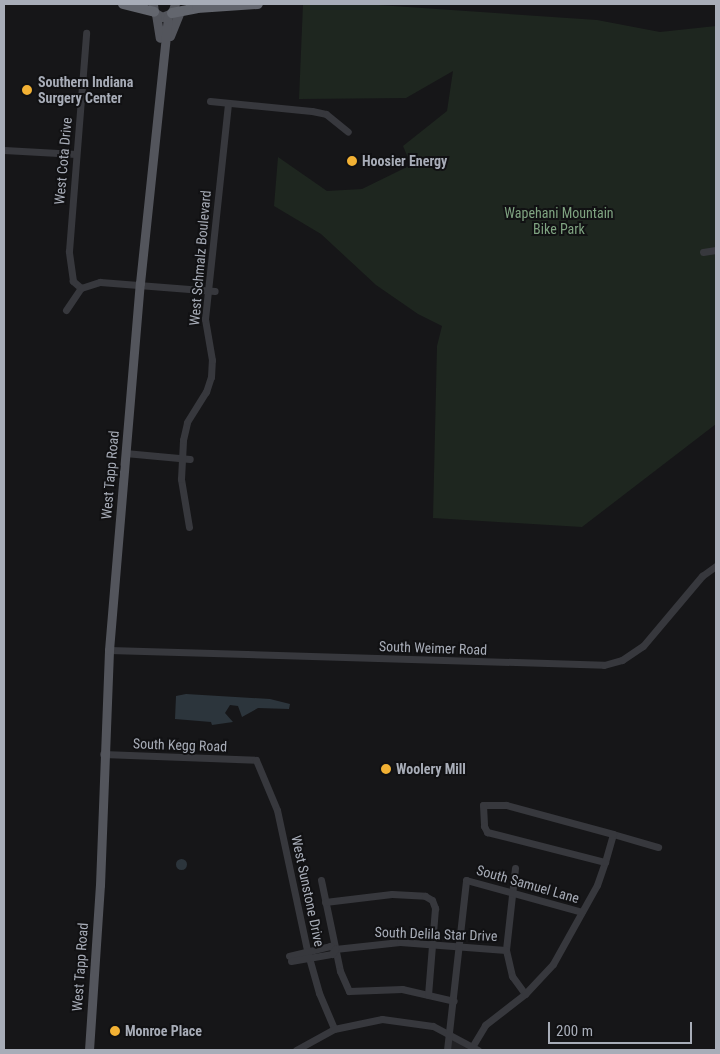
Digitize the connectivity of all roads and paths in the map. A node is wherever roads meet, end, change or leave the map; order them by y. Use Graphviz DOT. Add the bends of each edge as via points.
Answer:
graph roads {
  1 [pos="123,4"];
  2 [pos="258,4"];
  3 [pos="154,10"];
  4 [pos="174,11"];
  5 [pos="86,33"];
  6 [pos="160,93"];
  7 [pos="210,101"];
  8 [pos="228,104"];
  9 [pos="348,132"];
  10 [pos="4,150"];
  11 [pos="76,154"];
  12 [pos="716,250"];
  13 [pos="703,252"];
  14 [pos="140,283"];
  15 [pos="81,288"];
  16 [pos="212,291"];
  17 [pos="66,310"];
  18 [pos="126,453"];
  19 [pos="186,458"];
  20 [pos="188,527"];
  21 [pos="716,566"];
  22 [pos="109,650"];
  23 [pos="103,754"];
  24 [pos="256,760"];
  25 [pos="613,834"];
  26 [pos="658,847"];
  27 [pos="605,862"];
  28 [pos="515,868"];
  29 [pos="320,880"];
  30 [pos="511,892"];
  31 [pos="325,902"];
  32 [pos="582,912"];
  33 [pos="432,945"];
  34 [pos="459,947"];
  35 [pos="335,948"];
  36 [pos="506,950"];
  37 [pos="308,954"];
  38 [pos="290,958"];
  39 [pos="428,994"];
  40 [pos="525,994"];
  41 [pos="454,1001"];
  42 [pos="334,1029"];
  43 [pos="448,1033"];
  44 [pos="475,1048"];
  45 [pos="89,1050"];
  46 [pos="296,1050"];
  47 [pos="447,1050"];
  1 -- 3 [label="highway"];
  2 -- 4 [label="highway"];
  3 -- 4 [label="main road"];
  3 -- 6 [label="main road, West Tapp Road" via="159,29"];
  4 -- 6 [label="main road, West Tapp Road"];
  4 -- 6 [label="main road"];
  5 -- 11 [label="street, West Cota Drive"];
  6 -- 14 [label="main road, West Tapp Road"];
  7 -- 8 [label="street"];
  8 -- 9 [label="street" via="326,114"];
  8 -- 16 [label="street, West Schmalz Boulevard"];
  10 -- 11 [label="street"];
  11 -- 15 [label="street, West Cota Drive" via="68,251 73,281"];
  12 -- 13 [label="street"];
  14 -- 15 [label="street" via="100,282"];
  14 -- 16 [label="street"];
  14 -- 18 [label="main road, West Tapp Road"];
  15 -- 17 [label="street"];
  16 -- 19 [label="street, West Schmalz Boulevard" via="204,325 212,360 211,377 206,392 187,422"];
  18 -- 19 [label="street"];
  18 -- 22 [label="main road, West Tapp Road"];
  19 -- 20 [label="street, West Schmalz Boulevard" via="181,479"];
  21 -- 22 [label="street, South Weimer Road" via="702,576 643,646 622,660 604,665"];
  22 -- 23 [label="main road, West Tapp Road"];
  23 -- 24 [label="street, South Kegg Road"];
  23 -- 45 [label="main road, West Tapp Road" via="103,874"];
  24 -- 37 [label="street, West Sunstone Drive" via="278,810"];
  25 -- 26 [label="street"];
  25 -- 27 [label="street"];
  25 -- 27 [label="street" via="518,807 483,805 487,832"];
  27 -- 32 [label="street"];
  28 -- 30 [label="street"];
  29 -- 31 [label="street"];
  30 -- 32 [label="street, South Samuel Lane"];
  30 -- 34 [label="street, South Samuel Lane" via="466,880"];
  30 -- 36 [label="street"];
  31 -- 33 [label="street" via="392,894 426,896 434,902"];
  31 -- 35 [label="street"];
  32 -- 40 [label="street" via="553,964"];
  33 -- 34 [label="street, South Delila Star Drive"];
  33 -- 35 [label="street, South Delila Star Drive" via="400,942"];
  33 -- 39 [label="street"];
  34 -- 36 [label="street, South Delila Star Drive"];
  34 -- 41 [label="street"];
  35 -- 37 [label="street, South Delila Star Drive" via="330,946"];
  35 -- 39 [label="street" via="344,986 349,991 388,988"];
  36 -- 40 [label="street" via="512,976"];
  37 -- 38 [label="street, South Delila Star Drive"];
  37 -- 42 [label="street, West Sunstone Drive" via="318,993"];
  39 -- 41 [label="street"];
  40 -- 44 [label="street" via="485,1025"];
  41 -- 43 [label="street"];
  42 -- 43 [label="street" via="382,1019 417,1023"];
  42 -- 46 [label="street"];
  43 -- 44 [label="street"];
  43 -- 47 [label="street"];
}
